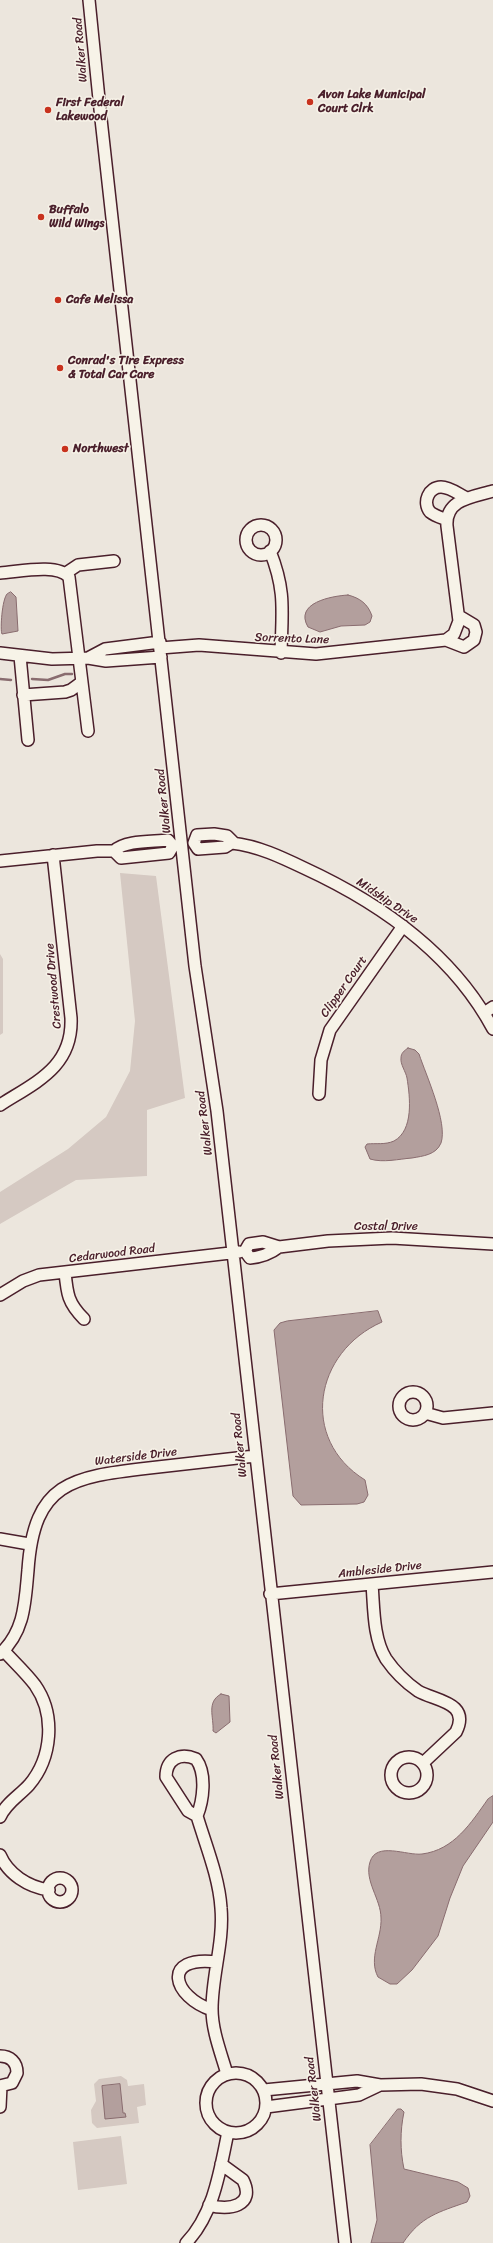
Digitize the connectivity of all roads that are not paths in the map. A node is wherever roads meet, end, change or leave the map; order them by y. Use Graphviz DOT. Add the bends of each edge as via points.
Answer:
graph roads {
  1 [pos="89,0"];
  2 [pos="493,491"];
  3 [pos="467,498"];
  4 [pos="447,520"];
  5 [pos="270,551"];
  6 [pos="114,561"];
  7 [pos="0,573"];
  8 [pos="66,573"];
  9 [pos="459,616"];
  10 [pos="446,640"];
  11 [pos="160,649"];
  12 [pos="0,653"];
  13 [pos="281,653"];
  14 [pos="20,656"];
  15 [pos="84,659"];
  16 [pos="82,682"];
  17 [pos="24,695"];
  18 [pos="88,731"];
  19 [pos="28,740"];
  20 [pos="177,845"];
  21 [pos="53,855"];
  22 [pos="0,861"];
  23 [pos="403,926"];
  24 [pos="488,1010"];
  25 [pos="493,1029"];
  26 [pos="319,1094"];
  27 [pos="0,1105"];
  28 [pos="493,1244"];
  29 [pos="232,1253"];
  30 [pos="65,1272"];
  31 [pos="0,1295"];
  32 [pos="84,1319"];
  33 [pos="425,1413"];
  34 [pos="493,1413"];
  35 [pos="254,1456"];
  36 [pos="0,1539"];
  37 [pos="29,1544"];
  38 [pos="493,1573"];
  39 [pos="372,1584"];
  40 [pos="270,1594"];
  41 [pos="2,1653"];
  42 [pos="424,1763"];
  43 [pos="1,1814"];
  44 [pos="197,1816"];
  45 [pos="0,1855"];
  46 [pos="49,1890"];
  47 [pos="217,1962"];
  48 [pos="212,2010"];
  49 [pos="0,2056"];
  50 [pos="227,2074"];
  51 [pos="326,2084"];
  52 [pos="380,2085"];
  53 [pos="0,2086"];
  54 [pos="264,2090"];
  55 [pos="328,2099"];
  56 [pos="493,2101"];
  57 [pos="0,2107"];
  58 [pos="266,2107"];
  59 [pos="228,2132"];
  60 [pos="221,2164"];
  61 [pos="209,2206"];
  62 [pos="186,2243"];
  63 [pos="344,2243"];
  1 -- 11 [label="street, Walker Road"];
  2 -- 3 [label="street"];
  3 -- 4 [label="street" via="455,505"];
  3 -- 4 [label="street" via="443,487 430,492 427,500 429,510"];
  4 -- 9 [label="street"];
  5 -- 13 [label="street" via="279,575 283,599"];
  6 -- 8 [label="street" via="78,565"];
  7 -- 8 [label="street" via="56,569"];
  8 -- 15 [label="street" via="70,582"];
  9 -- 10 [label="street" via="457,629"];
  9 -- 10 [label="street, Sorrento Lane" via="474,626 475,638 471,644 464,647"];
  10 -- 13 [label="street, Sorrento Lane" via="339,653"];
  11 -- 13 [label="street, Sorrento Lane" via="199,645"];
  11 -- 15 [label="street" via="106,661"];
  11 -- 15 [label="street" via="106,649"];
  11 -- 20 [label="street, Walker Road"];
  12 -- 14 [label="street"];
  14 -- 15 [label="street"];
  14 -- 17 [label="street"];
  15 -- 16 [label="street"];
  16 -- 17 [label="street" via="65,692"];
  16 -- 18 [label="street"];
  17 -- 19 [label="street"];
  20 -- 21 [label="street, Midship Drive" via="169,853 121,858 114,852 96,850"];
  20 -- 23 [label="street, Midship Drive" via="194,843 198,849 225,847 232,842 257,848 309,870 352,893"];
  20 -- 29 [label="street, Walker Road" via="214,1089"];
  21 -- 22 [label="street"];
  21 -- 27 [label="street, Crestwood Drive" via="72,1018 70,1041 54,1068"];
  23 -- 24 [label="street, Midship Drive" via="445,963"];
  23 -- 26 [label="street, Clipper Court" via="330,1030 321,1060"];
  24 -- 25 [label="street, Midship Drive"];
  28 -- 29 [label="street, Costal Drive" via="392,1238 328,1241 279,1247 259,1242 249,1244 245,1251"];
  29 -- 30 [label="street, Cedarwood Road"];
  29 -- 35 [label="street, Walker Road"];
  30 -- 31 [label="street, Cedarwood Road" via="29,1278"];
  30 -- 32 [label="street" via="68,1297"];
  33 -- 34 [label="street" via="443,1418"];
  35 -- 37 [label="street, Waterside Drive" via="101,1474 74,1481 42,1509"];
  35 -- 40 [label="street, Walker Road"];
  36 -- 37 [label="street"];
  37 -- 41 [label="street, Waterside Drive" via="23,1615 16,1635"];
  38 -- 39 [label="street, Ambleside Drive"];
  39 -- 40 [label="street, Ambleside Drive"];
  39 -- 42 [label="street" via="377,1630 386,1658 407,1683 420,1692 451,1704 459,1718 456,1732"];
  40 -- 51 [label="street, Walker Road"];
  41 -- 43 [label="street" via="36,1686 44,1702 49,1737 46,1754 39,1770 29,1785"];
  44 -- 44 [label="street" via="201,1807 201,1766 196,1760 182,1756 174,1758 169,1764 166,1777 188,1811"];
  44 -- 47 [label="street" via="219,1894 222,1924"];
  45 -- 46 [label="street" via="18,1877 34,1888"];
  47 -- 48 [label="street"];
  47 -- 48 [label="street" via="190,1961 184,1966 179,1977 184,1993 204,2008"];
  48 -- 50 [label="street"];
  49 -- 53 [label="street" via="8,2057 14,2062 17,2073 12,2083"];
  50 -- 54 [label="street" via="248,2075"];
  50 -- 59 [label="street" via="214,2083 208,2092 206,2103 211,2119 218,2127"];
  51 -- 52 [label="street" via="357,2081"];
  51 -- 54 [label="street"];
  51 -- 55 [label="street, Walker Road"];
  52 -- 55 [label="street" via="359,2095"];
  52 -- 56 [label="street" via="404,2083 439,2086"];
  53 -- 57 [label="street"];
  54 -- 58 [label="street"];
  55 -- 58 [label="street"];
  55 -- 63 [label="street, Walker Road"];
  58 -- 59 [label="street" via="262,2119 253,2128 241,2132"];
  59 -- 60 [label="street"];
  60 -- 61 [label="street"];
  60 -- 61 [label="street" via="243,2180 247,2191 242,2202 232,2208"];
  61 -- 62 [label="street"];
}
